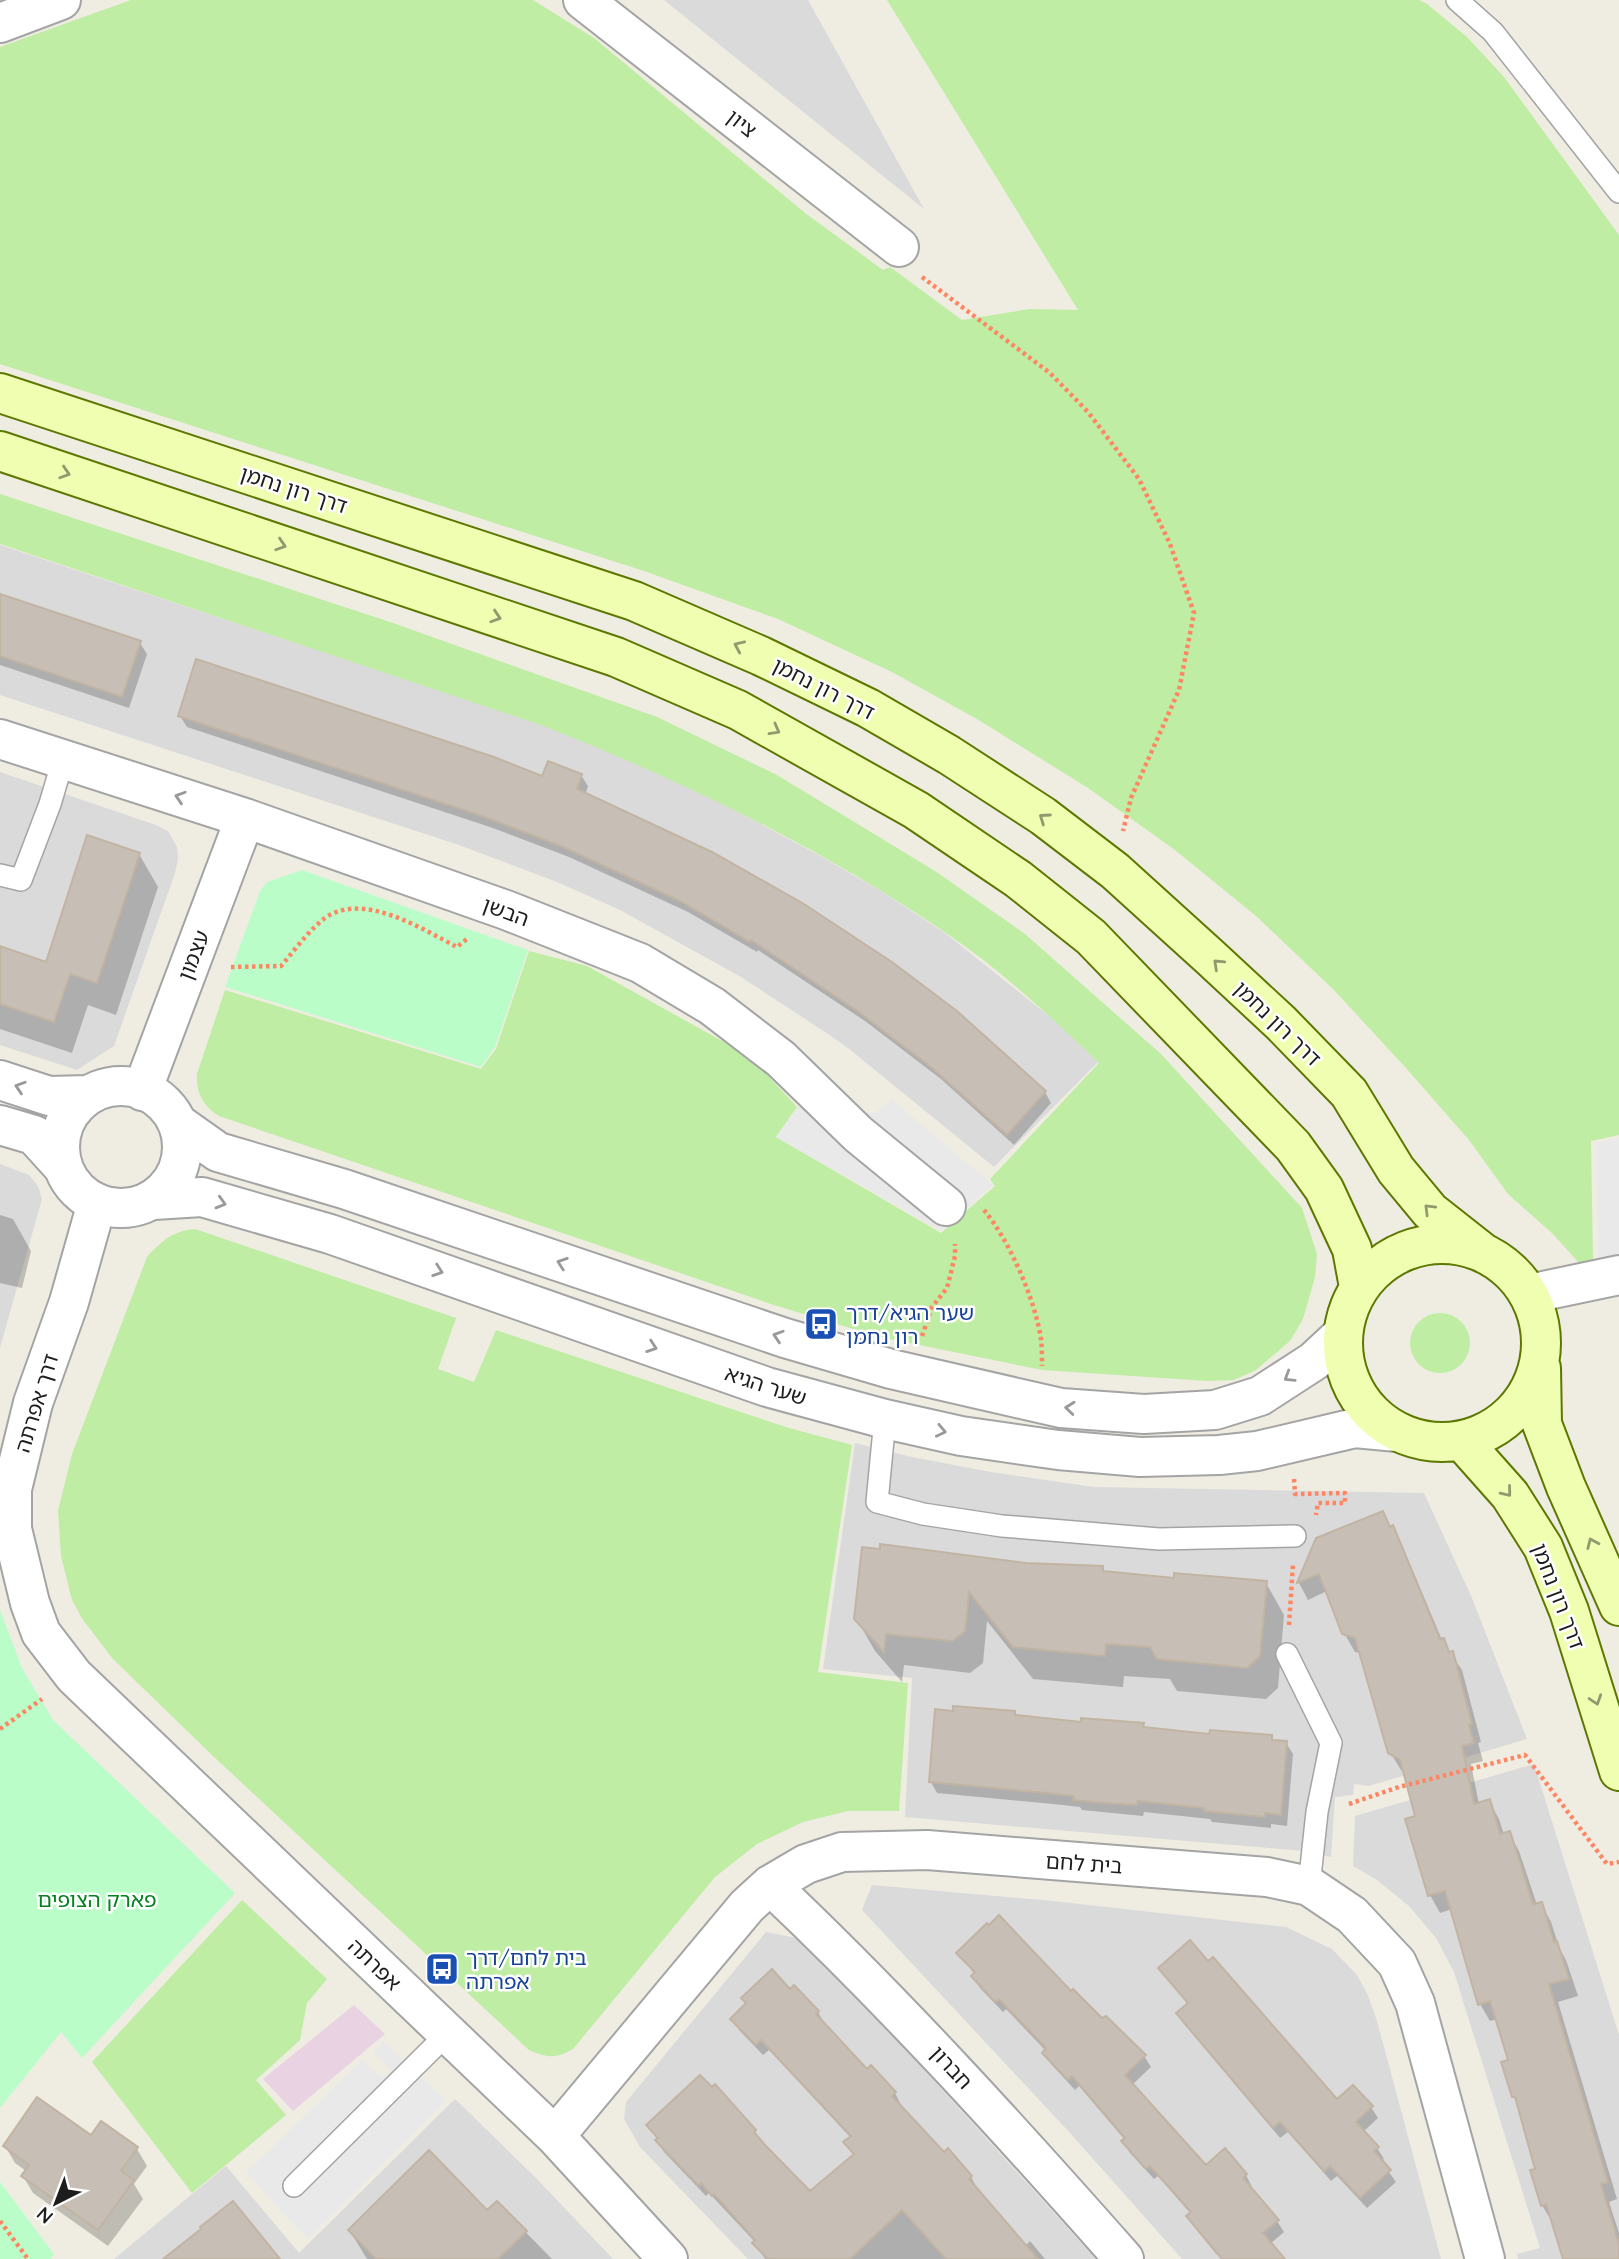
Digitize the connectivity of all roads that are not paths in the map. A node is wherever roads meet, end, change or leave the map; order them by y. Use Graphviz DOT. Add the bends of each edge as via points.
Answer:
graph roads {
  1 [pos="61,0"];
  2 [pos="583,0"];
  3 [pos="1457,0"];
  4 [pos="0,23"];
  5 [pos="1619,192"];
  6 [pos="908,260"];
  7 [pos="0,393"];
  8 [pos="0,451"];
  9 [pos="0,739"];
  10 [pos="62,760"];
  11 [pos="244,818"];
  12 [pos="0,875"];
  13 [pos="0,1080"];
  14 [pos="142,1091"];
  15 [pos="88,1096"];
  16 [pos="177,1123"];
  17 [pos="0,1125"];
  18 [pos="64,1167"];
  19 [pos="153,1200"];
  20 [pos="97,1203"];
  21 [pos="964,1207"];
  22 [pos="1482,1252"];
  23 [pos="1619,1275"];
  24 [pos="1359,1287"];
  25 [pos="1529,1294"];
  26 [pos="1342,1335"];
  27 [pos="1541,1352"];
  28 [pos="885,1419"];
  29 [pos="1397,1432"];
  30 [pos="1462,1441"];
  31 [pos="1295,1536"];
  32 [pos="1619,1606"];
  33 [pos="1287,1654"];
  34 [pos="62,1685"];
  35 [pos="1619,1771"];
  36 [pos="770,1885"];
  37 [pos="1309,1886"];
  38 [pos="448,2033"];
  39 [pos="555,2136"];
  40 [pos="294,2186"];
  41 [pos="668,2259"];
  42 [pos="1124,2259"];
  43 [pos="1485,2259"];
  1 -- 4 [label="street"];
  2 -- 6 [label="street, ציון"];
  3 -- 5 [label="lane" via="1493,32"];
  22 -- 7 [label="main road, דרך רון נחמן, one-way" via="1430,1211 1396,1170 1349,1093 1115,871 1043,817 868,708 634,601"];
  8 -- 24 [label="main road, one-way" via="616,657 738,710 916,810 1018,879 1091,937 1293,1146 1324,1189 1352,1249"];
  9 -- 10 [label="street, הבשן"];
  11 -- 10 [label="street, הבשן, one-way"];
  10 -- 12 [label="lane" via="21,880"];
  11 -- 14 [label="street, עצמון"];
  11 -- 21 [label="street, הבשן" via="506,910 640,963 712,1006 781,1059 858,1134"];
  15 -- 13 [label="street, one-way" via="49,1096"];
  14 -- 15 [label="street" via="108,1087"];
  14 -- 16 [label="street" via="166,1105"];
  15 -- 18 [label="street" via="64,1125 60,1146"];
  16 -- 19 [label="street" via="183,1144 180,1165 170,1186"];
  26 -- 16 [label="street, one-way" via="1314,1361 1260,1396 1215,1410 1144,1414 1061,1408 891,1369 785,1338 344,1189 218,1152"];
  17 -- 18 [label="street" via="34,1135"];
  18 -- 20 [label="street" via="74,1186"];
  19 -- 20 [label="street" via="134,1208"];
  19 -- 28 [label="street, שער הגיא, one-way" via="202,1197 330,1234 767,1387"];
  20 -- 34 [label="street, דרך אפרתה" via="69,1302 33,1403 12,1489 12,1529 30,1603"];
  22 -- 24 [label="main road" via="1452,1244 1399,1252"];
  22 -- 25 [label="main road" via="1508,1268"];
  23 -- 25 [label="street"];
  24 -- 26 [label="main road"];
  25 -- 27 [label="main road" via="1539,1321"];
  26 -- 29 [label="main road" via="1343,1358 1362,1403"];
  27 -- 30 [label="main road" via="1534,1382 1512,1414 1489,1431"];
  32 -- 27 [label="main road, one-way" via="1542,1424"];
  28 -- 29 [label="street, שער הגיא, one-way" via="961,1436 1140,1457 1257,1451 1355,1428"];
  28 -- 31 [label="lane" via="877,1502 1002,1526 1132,1537"];
  29 -- 30 [label="main road" via="1418,1440"];
  30 -- 35 [label="main road, דרך רון נחמן, one-way" via="1510,1495 1543,1547 1569,1611"];
  33 -- 37 [label="lane" via="1331,1743"];
  34 -- 38 [label="street, אפרתה"];
  36 -- 37 [label="street, בית לחם" via="806,1864 842,1852 927,1850 1267,1877"];
  36 -- 39 [label="street, בית לחם" via="747,1906"];
  36 -- 42 [label="street, חברון" via="891,2002"];
  37 -- 43 [label="street, בית לחם" via="1352,1915 1397,1963 1415,2003"];
  38 -- 39 [label="street, אפרתה"];
  38 -- 40 [label="lane"];
  39 -- 41 [label="street, אפרתה"];
}
